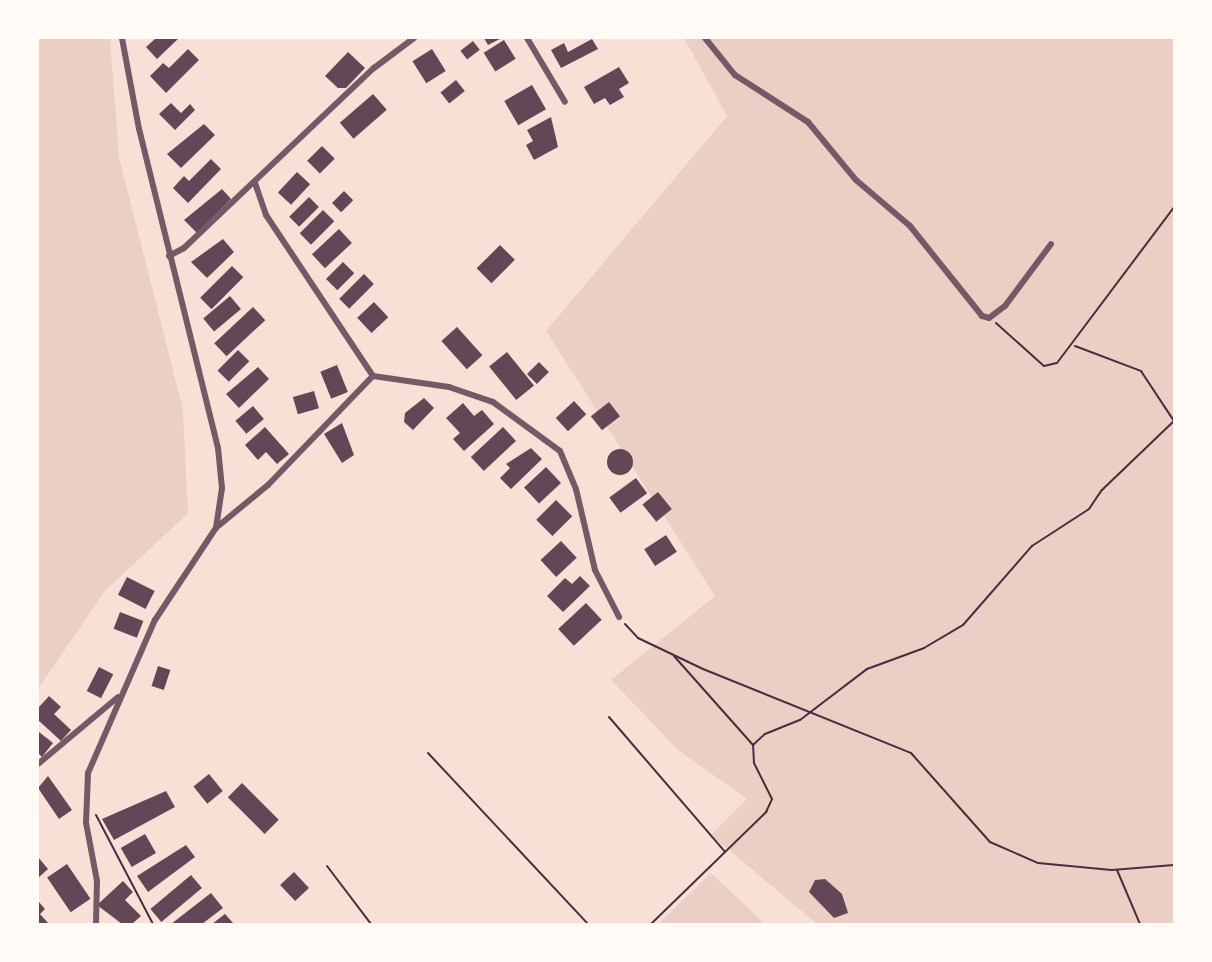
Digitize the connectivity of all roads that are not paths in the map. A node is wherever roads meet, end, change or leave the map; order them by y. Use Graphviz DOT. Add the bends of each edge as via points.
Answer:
graph roads {
  1 [pos="122,38"];
  2 [pos="414,38"];
  3 [pos="527,38"];
  4 [pos="705,38"];
  5 [pos="565,102"];
  6 [pos="255,183"];
  7 [pos="1051,244"];
  8 [pos="169,256"];
  9 [pos="373,376"];
  10 [pos="216,528"];
  11 [pos="619,617"];
  12 [pos="119,696"];
  13 [pos="38,764"];
  14 [pos="96,924"];
  1 -- 8 [label="street"];
  2 -- 6 [label="street" via="374,68"];
  3 -- 5 [label="street"];
  4 -- 7 [label="street" via="735,75 808,122 856,180 910,226 989,318 1005,306"];
  6 -- 8 [label="street"];
  6 -- 9 [label="street" via="266,215"];
  8 -- 10 [label="street" via="218,448 222,488"];
  9 -- 10 [label="street" via="268,485"];
  9 -- 11 [label="street" via="449,387 493,402 547,438 570,466 595,570"];
  10 -- 12 [label="street" via="155,620"];
  12 -- 13 [label="street"];
  12 -- 14 [label="street" via="92,762 85,794 97,880"];
}
